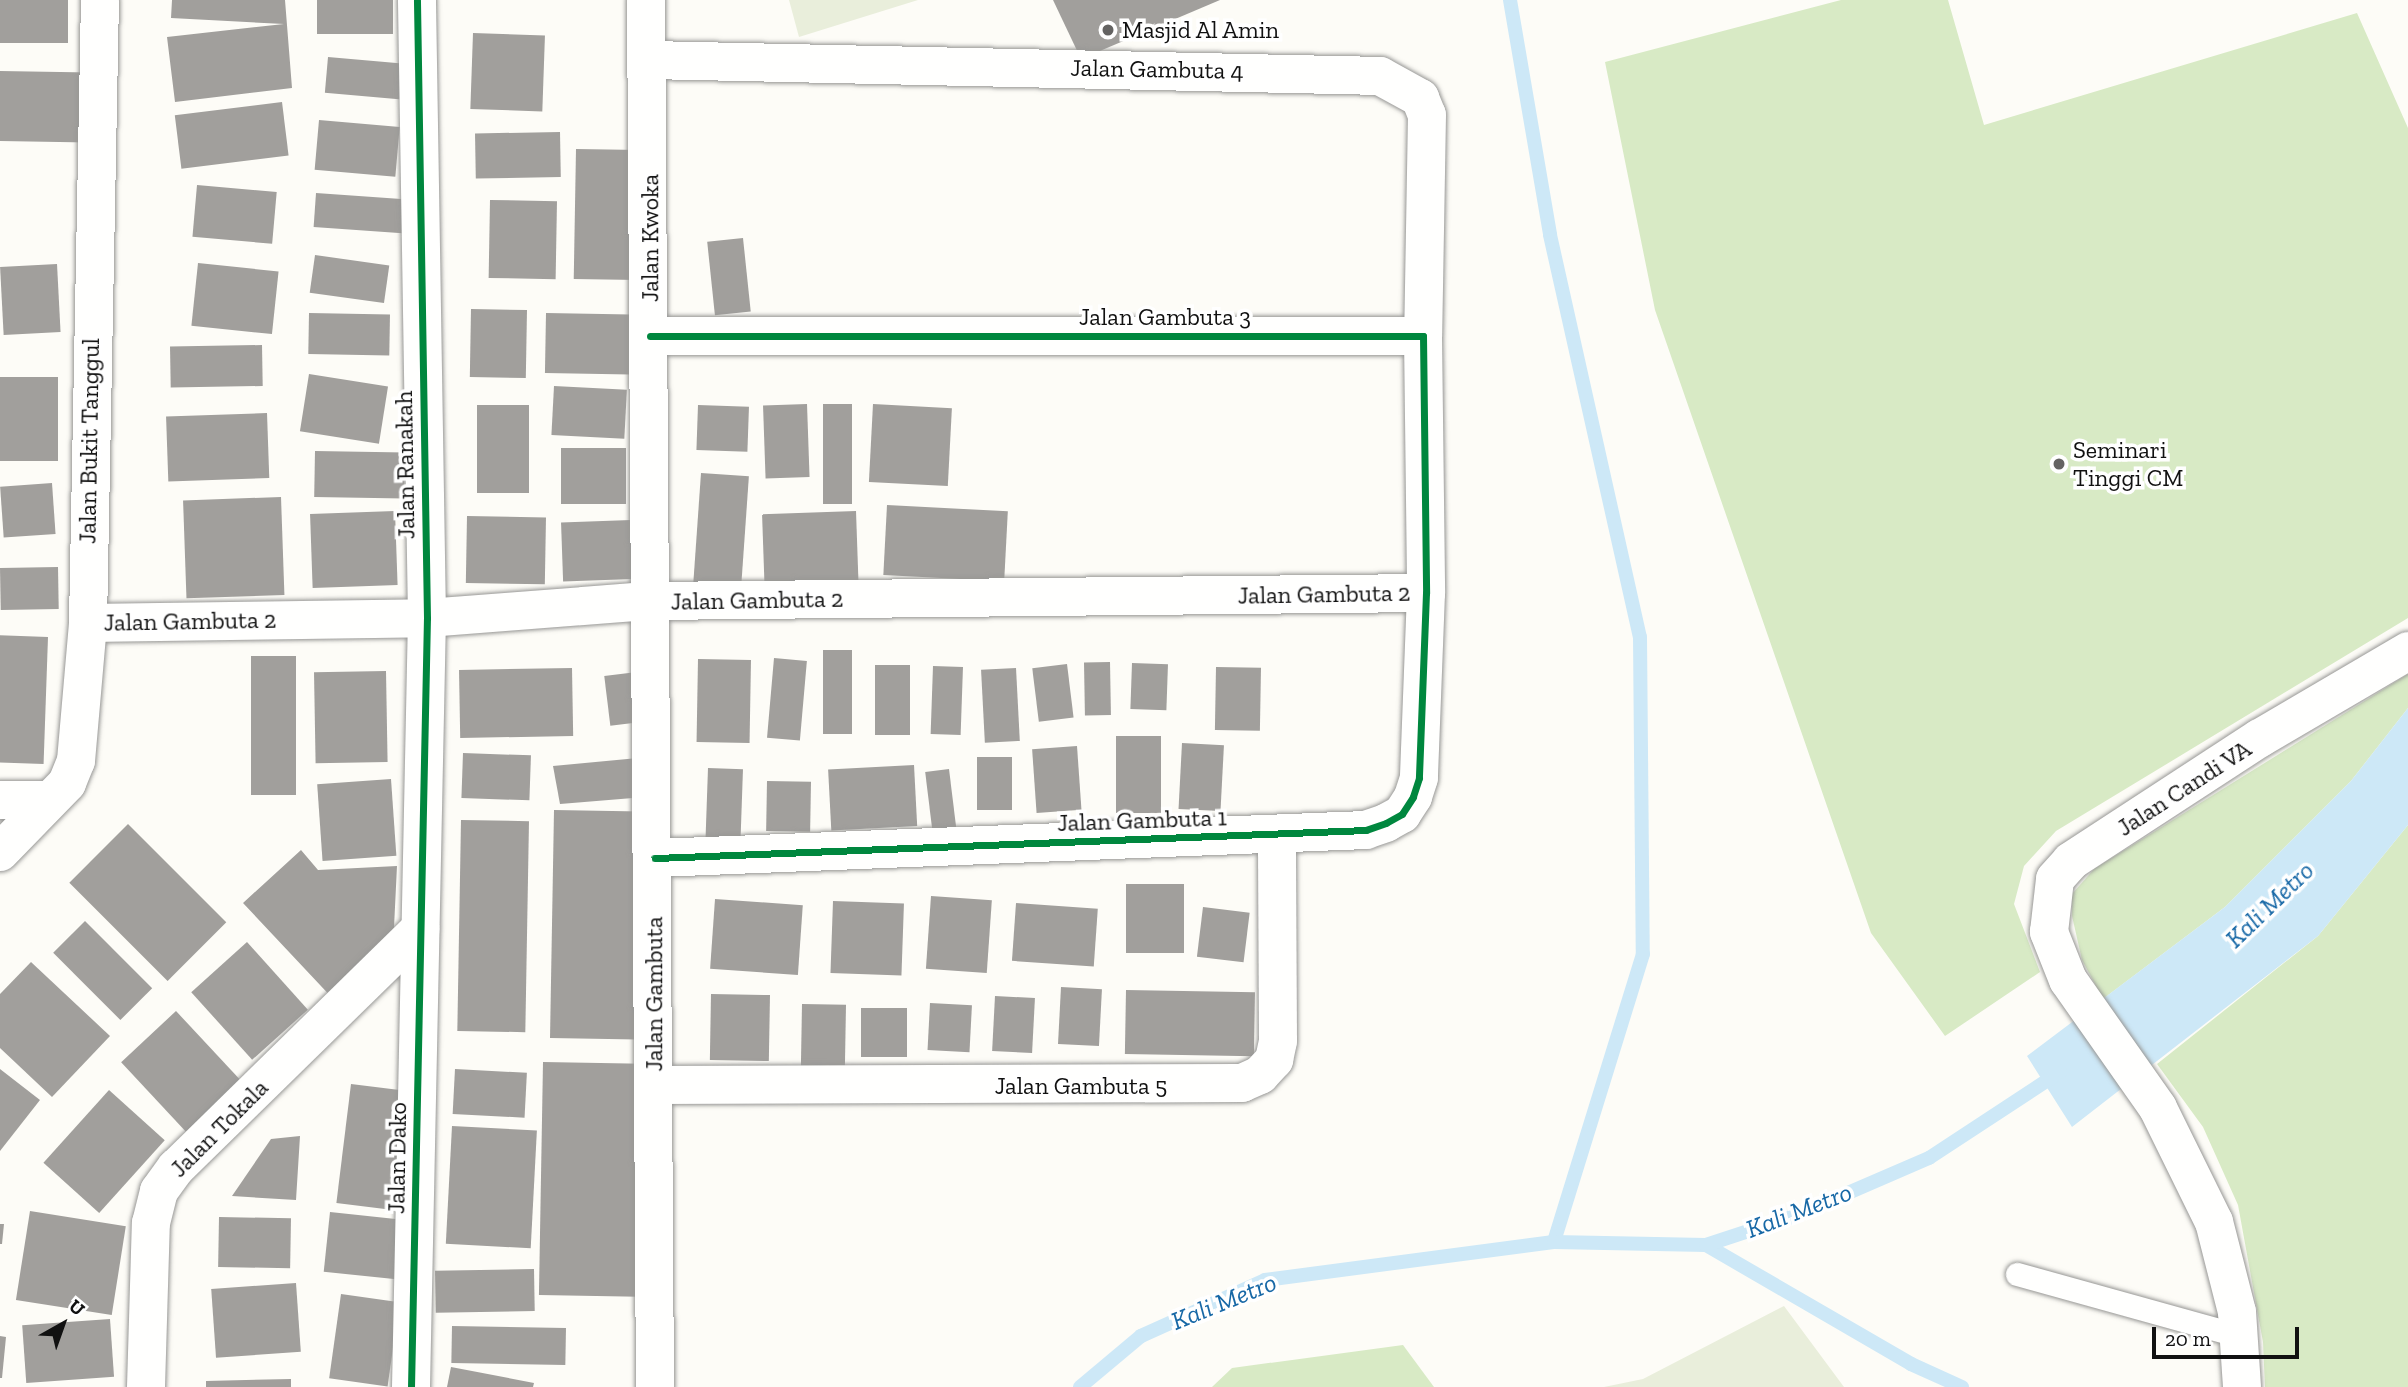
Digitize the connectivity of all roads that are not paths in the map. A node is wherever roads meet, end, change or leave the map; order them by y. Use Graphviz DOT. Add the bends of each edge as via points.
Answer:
graph roads {
  1 [pos="100,0"];
  2 [pos="417,0"];
  3 [pos="646,0"];
  4 [pos="649,60"];
  5 [pos="1423,336"];
  6 [pos="650,337"];
  7 [pos="1426,593"];
  8 [pos="650,601"];
  9 [pos="427,618"];
  10 [pos="88,623"];
  11 [pos="2408,650"];
  12 [pos="0,800"];
  13 [pos="50,800"];
  14 [pos="1277,834"];
  15 [pos="0,852"];
  16 [pos="655,858"];
  17 [pos="420,929"];
  18 [pos="654,1085"];
  19 [pos="2017,1274"];
  20 [pos="2240,1336"];
  21 [pos="146,1387"];
  22 [pos="411,1387"];
  23 [pos="655,1387"];
  24 [pos="2242,1387"];
  1 -- 10 [label="street, Jalan Bukit Tanggul"];
  2 -- 9 [label="street, Jalan Ranakah"];
  3 -- 4 [label="street, Jalan Kwoka"];
  4 -- 5 [label="street, Jalan Gambuta 4" via="1380,76 1420,98 1427,116"];
  4 -- 6 [label="street, Jalan Kwoka"];
  5 -- 6 [label="street, Jalan Gambuta 3"];
  5 -- 7 [label="street"];
  6 -- 8 [label="street, Jalan Kwoka"];
  7 -- 8 [label="street, Jalan Gambuta 2"];
  7 -- 14 [label="street, Jalan Gambuta 1" via="1419,778 1413,797 1402,814 1366,830"];
  8 -- 9 [label="street, Jalan Gambuta 2"];
  8 -- 16 [label="street, Jalan Gambuta"];
  9 -- 10 [label="street, Jalan Gambuta 2"];
  9 -- 17 [label="street, Jalan Ranakah"];
  10 -- 13 [label="street, Jalan Bukit Tanggul" via="76,761 67,783"];
  11 -- 20 [label="street, Jalan Candi VA" via="2260,738 2071,861 2055,879 2049,932 2068,980 2158,1108 2207,1204 2222,1245"];
  12 -- 13 [label="street"];
  13 -- 15 [label="street, Jalan Bukit Tanggul"];
  14 -- 16 [label="street, Jalan Gambuta 1"];
  14 -- 18 [label="street, Jalan Gambuta 5" via="1278,1041 1274,1060 1260,1075 1242,1083"];
  16 -- 18 [label="street, Jalan Gambuta"];
  17 -- 21 [label="street, Jalan Tokala" via="176,1168 159,1191 151,1223"];
  17 -- 22 [label="street, Jalan Dako"];
  18 -- 23 [label="street, Jalan Gambuta"];
  19 -- 20 [label="lane"];
  20 -- 24 [label="street, Jalan Candi VA"];
}
